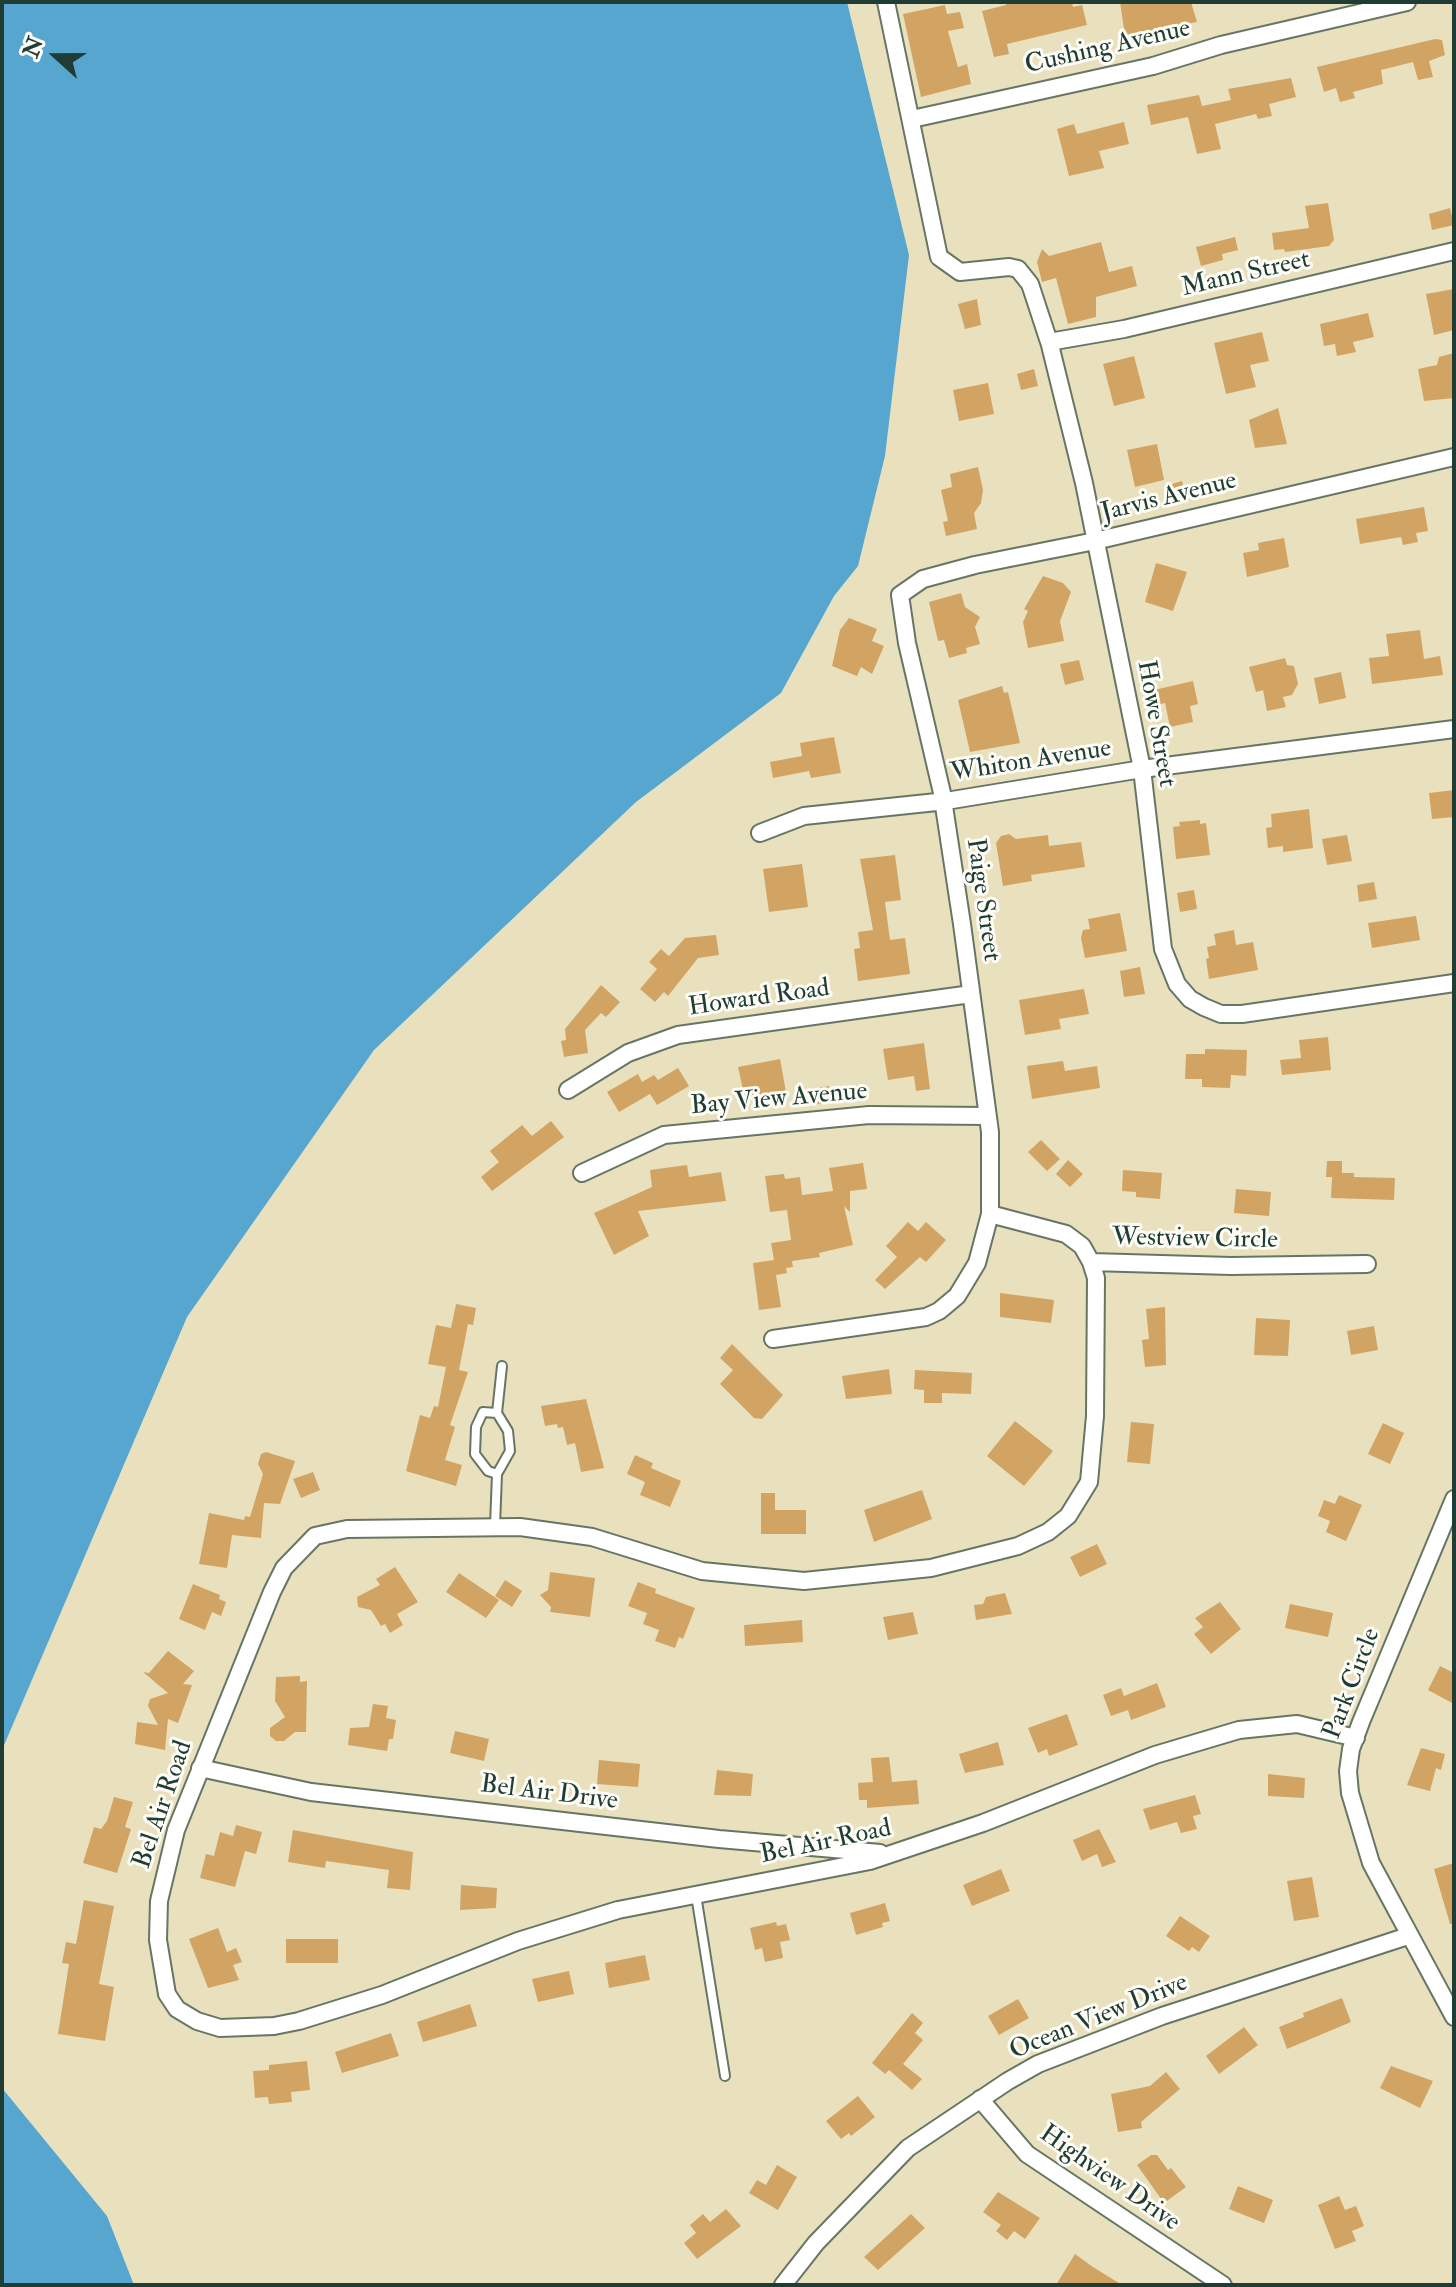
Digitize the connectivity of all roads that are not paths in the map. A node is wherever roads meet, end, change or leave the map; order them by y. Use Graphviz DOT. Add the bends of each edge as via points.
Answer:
graph roads {
  1 [pos="886,2"];
  2 [pos="1407,2"];
  3 [pos="912,119"];
  4 [pos="1454,251"];
  5 [pos="1049,342"];
  6 [pos="1454,457"];
  7 [pos="1095,541"];
  8 [pos="900,595"];
  9 [pos="1454,729"];
  10 [pos="1142,769"];
  11 [pos="943,801"];
  12 [pos="760,833"];
  13 [pos="1454,983"];
  14 [pos="971,994"];
  15 [pos="568,1090"];
  16 [pos="988,1116"];
  17 [pos="582,1173"];
  18 [pos="990,1214"];
  19 [pos="1091,1262"];
  20 [pos="1367,1264"];
  21 [pos="773,1339"];
  22 [pos="502,1366"];
  23 [pos="497,1413"];
  24 [pos="497,1474"];
  25 [pos="1454,1499"];
  26 [pos="495,1526"];
  27 [pos="1356,1738"];
  28 [pos="200,1768"];
  29 [pos="894,1854"];
  30 [pos="696,1894"];
  31 [pos="1408,1936"];
  32 [pos="1453,2013"];
  33 [pos="725,2076"];
  34 [pos="980,2099"];
  35 [pos="783,2285"];
  36 [pos="1223,2285"];
  1 -- 3 [label="street"];
  2 -- 3 [label="street, Cushing Avenue"];
  3 -- 5 [label="street, Howe Street" via="935,248 945,264 960,272 1018,269 1030,284"];
  4 -- 5 [label="street, Mann Street"];
  5 -- 7 [label="street, Howe Street"];
  6 -- 7 [label="street, Jarvis Avenue"];
  7 -- 8 [label="street, Jarvis Avenue" via="923,579"];
  7 -- 10 [label="street, Howe Street"];
  8 -- 11 [label="street, Paige Street"];
  9 -- 10 [label="street, Whiton Avenue"];
  10 -- 11 [label="street, Whiton Avenue"];
  10 -- 13 [label="street, Howe Street" via="1163,949 1190,999 1221,1014 1242,1014"];
  11 -- 12 [label="street, Whiton Avenue" via="804,816"];
  11 -- 14 [label="street, Paige Street"];
  14 -- 15 [label="street, Howard Road" via="678,1035 628,1053"];
  14 -- 16 [label="street, Paige Street"];
  16 -- 17 [label="street, Bay View Avenue" via="869,1115 664,1135"];
  16 -- 18 [label="street, Paige Street"];
  18 -- 19 [label="street, Westview Circle" via="1066,1234"];
  18 -- 21 [label="street, Paige Street" via="977,1263 957,1296 939,1311"];
  19 -- 20 [label="street, Westview Circle"];
  19 -- 26 [label="street, Bel Air Road" via="1096,1278 1095,1416 1089,1482 1068,1516 1018,1546 882,1575 765,1580 702,1571 592,1537"];
  22 -- 23 [label="lane"];
  23 -- 24 [label="lane" via="508,1431 510,1451"];
  23 -- 24 [label="lane" via="483,1412 476,1427 475,1454"];
  24 -- 26 [label="lane"];
  25 -- 27 [label="street, Park Circle"];
  26 -- 28 [label="street, Bel Air Road" via="347,1529 315,1536 284,1568"];
  27 -- 29 [label="street, Bel Air Road" via="1297,1724 1239,1730 1155,1755"];
  27 -- 31 [label="street, Park Circle" via="1348,1771 1363,1840"];
  28 -- 29 [label="street, Bel Air Drive" via="311,1792"];
  28 -- 30 [label="street, Bel Air Road" via="166,1864 158,1940 164,1985 177,2009 220,2028 299,2021 567,1925"];
  29 -- 30 [label="street, Bel Air Road"];
  30 -- 33 [label="lane"];
  31 -- 32 [label="street, Park Circle"];
  31 -- 34 [label="street, Ocean View Drive" via="1090,2042 1038,2064"];
  34 -- 35 [label="street, Ocean View Drive" via="941,2122 873,2180"];
  34 -- 36 [label="street, Highview Drive" via="1027,2154"];
}
